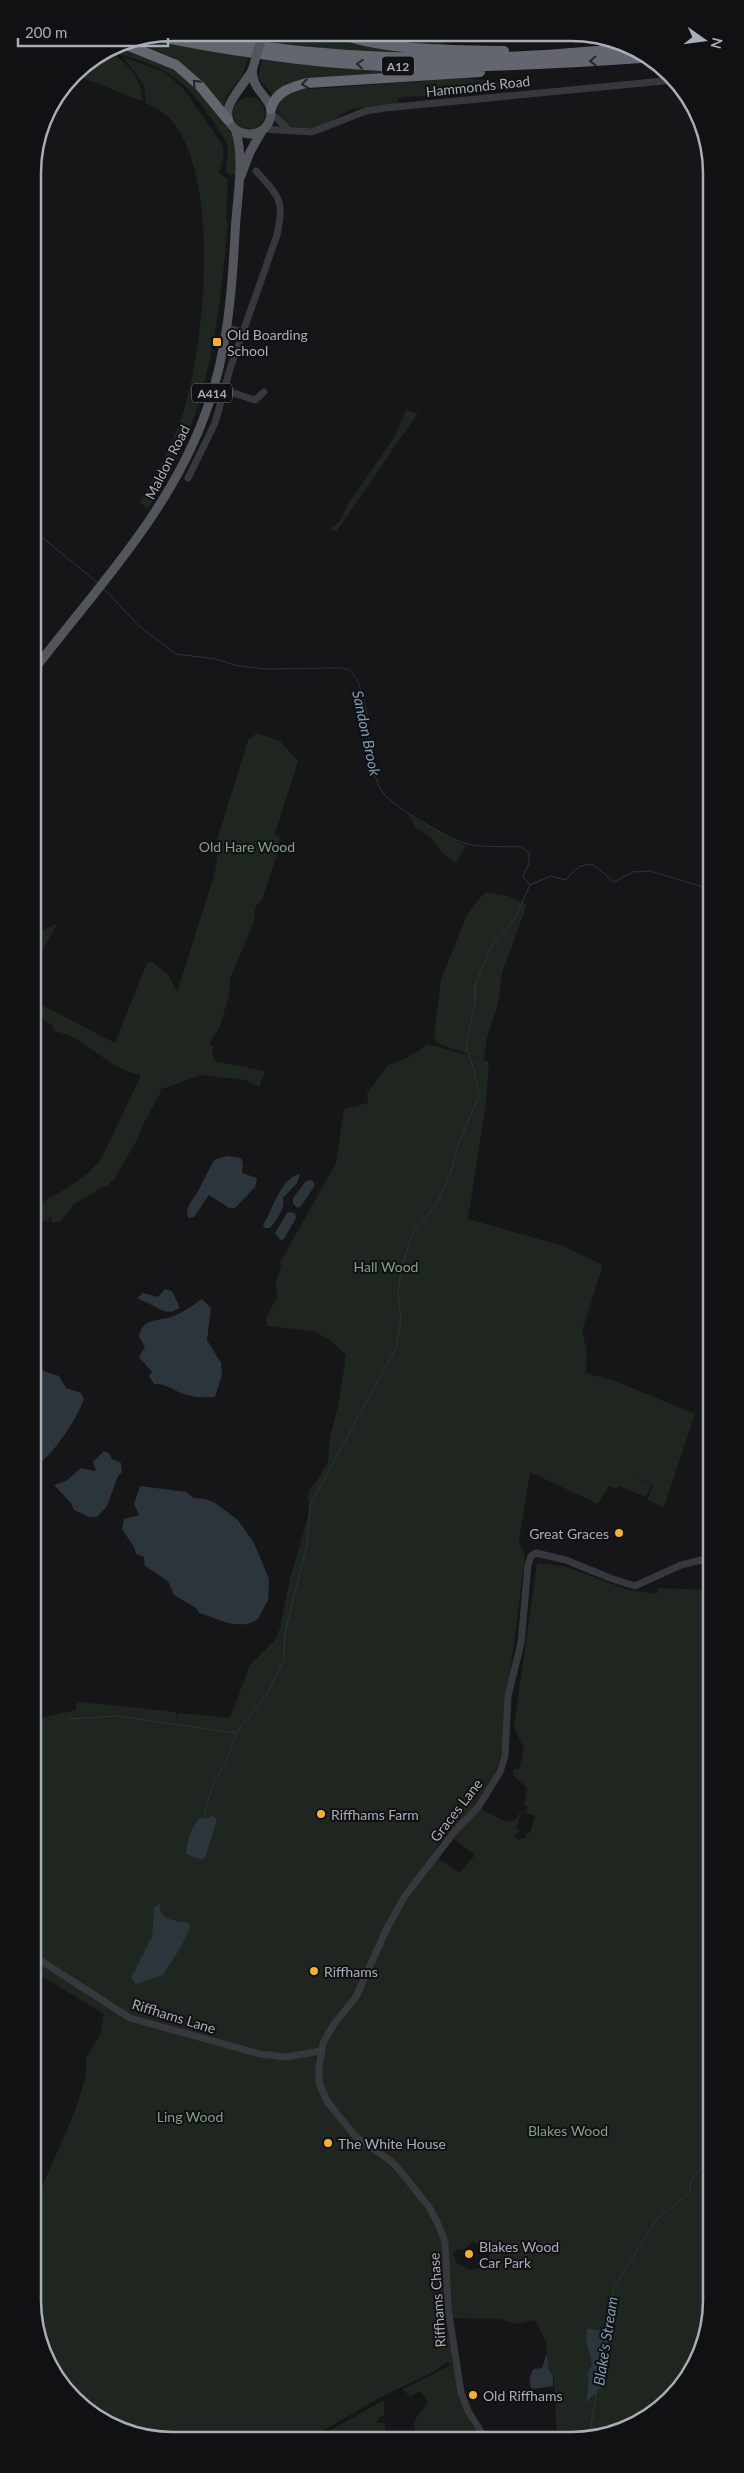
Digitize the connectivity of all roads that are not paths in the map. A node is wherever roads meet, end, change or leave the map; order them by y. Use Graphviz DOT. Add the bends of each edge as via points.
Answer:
graph roads {
  1 [pos="183,41"];
  2 [pos="231,41"];
  3 [pos="260,41"];
  4 [pos="366,41"];
  5 [pos="133,47"];
  6 [pos="617,50"];
  7 [pos="596,51"];
  8 [pos="636,58"];
  9 [pos="545,64"];
  10 [pos="252,71"];
  11 [pos="665,81"];
  12 [pos="238,95"];
  13 [pos="263,96"];
  14 [pos="271,111"];
  15 [pos="228,120"];
  16 [pos="235,129"];
  17 [pos="263,130"];
  18 [pos="289,130"];
  19 [pos="256,171"];
  20 [pos="240,179"];
  21 [pos="226,328"];
  22 [pos="244,332"];
  23 [pos="224,390"];
  24 [pos="264,392"];
  25 [pos="188,478"];
  26 [pos="42,660"];
  27 [pos="702,1560"];
  28 [pos="41,1961"];
  29 [pos="321,2051"];
  30 [pos="481,2432"];
  9 -- 1 [label="highway, A12, one-way" via="389,66 263,56"];
  2 -- 7 [label="highway, A12" via="265,47 398,57 504,57"];
  3 -- 10 [label="main road, bridge"];
  4 -- 7 [label="highway, A12" via="443,49"];
  15 -- 5 [label="highway, one-way" via="200,86 176,65"];
  6 -- 7 [label="highway, A12"];
  8 -- 9 [label="highway, A12, one-way"];
  9 -- 14 [label="highway, A12, one-way" via="495,71 307,83 282,92 273,102"];
  10 -- 12 [label="main road"];
  10 -- 13 [label="main road" via="254,82"];
  11 -- 18 [label="street, Hammonds Road" via="385,108 366,111 312,132"];
  12 -- 13 [label="main road" via="249,91"];
  12 -- 15 [label="main road" via="228,107"];
  13 -- 14 [label="main road"];
  14 -- 17 [label="main road"];
  14 -- 18 [label="street"];
  15 -- 16 [label="main road"];
  16 -- 17 [label="main road" via="248,135"];
  16 -- 20 [label="main road, Maldon Road / A414"];
  17 -- 18 [label="street, Hammonds Road"];
  17 -- 20 [label="main road, Maldon Road / A414"];
  19 -- 22 [label="street, Maldon Road" via="278,196 280,220 268,266"];
  20 -- 21 [label="main road, Maldon Road / A414" via="232,292"];
  21 -- 22 [label="street"];
  21 -- 26 [label="main road, Maldon Road / A414" via="208,407 157,512"];
  22 -- 23 [label="street, Maldon Road"];
  23 -- 24 [label="street" via="255,400"];
  23 -- 25 [label="street, Maldon Road" via="208,440"];
  27 -- 29 [label="street, Graces Lane" via="681,1565 631,1586 566,1560 536,1554 531,1556 521,1643 508,1696 505,1756 500,1772 479,1806 455,1831 405,1896 356,1997 334,2024"];
  28 -- 29 [label="street, Riffhams Lane" via="130,2018 260,2054 286,2057"];
  29 -- 30 [label="street, Riffhams Chase" via="318,2083 327,2101 355,2136 402,2173 438,2224 445,2242 448,2308 461,2392"];
}
